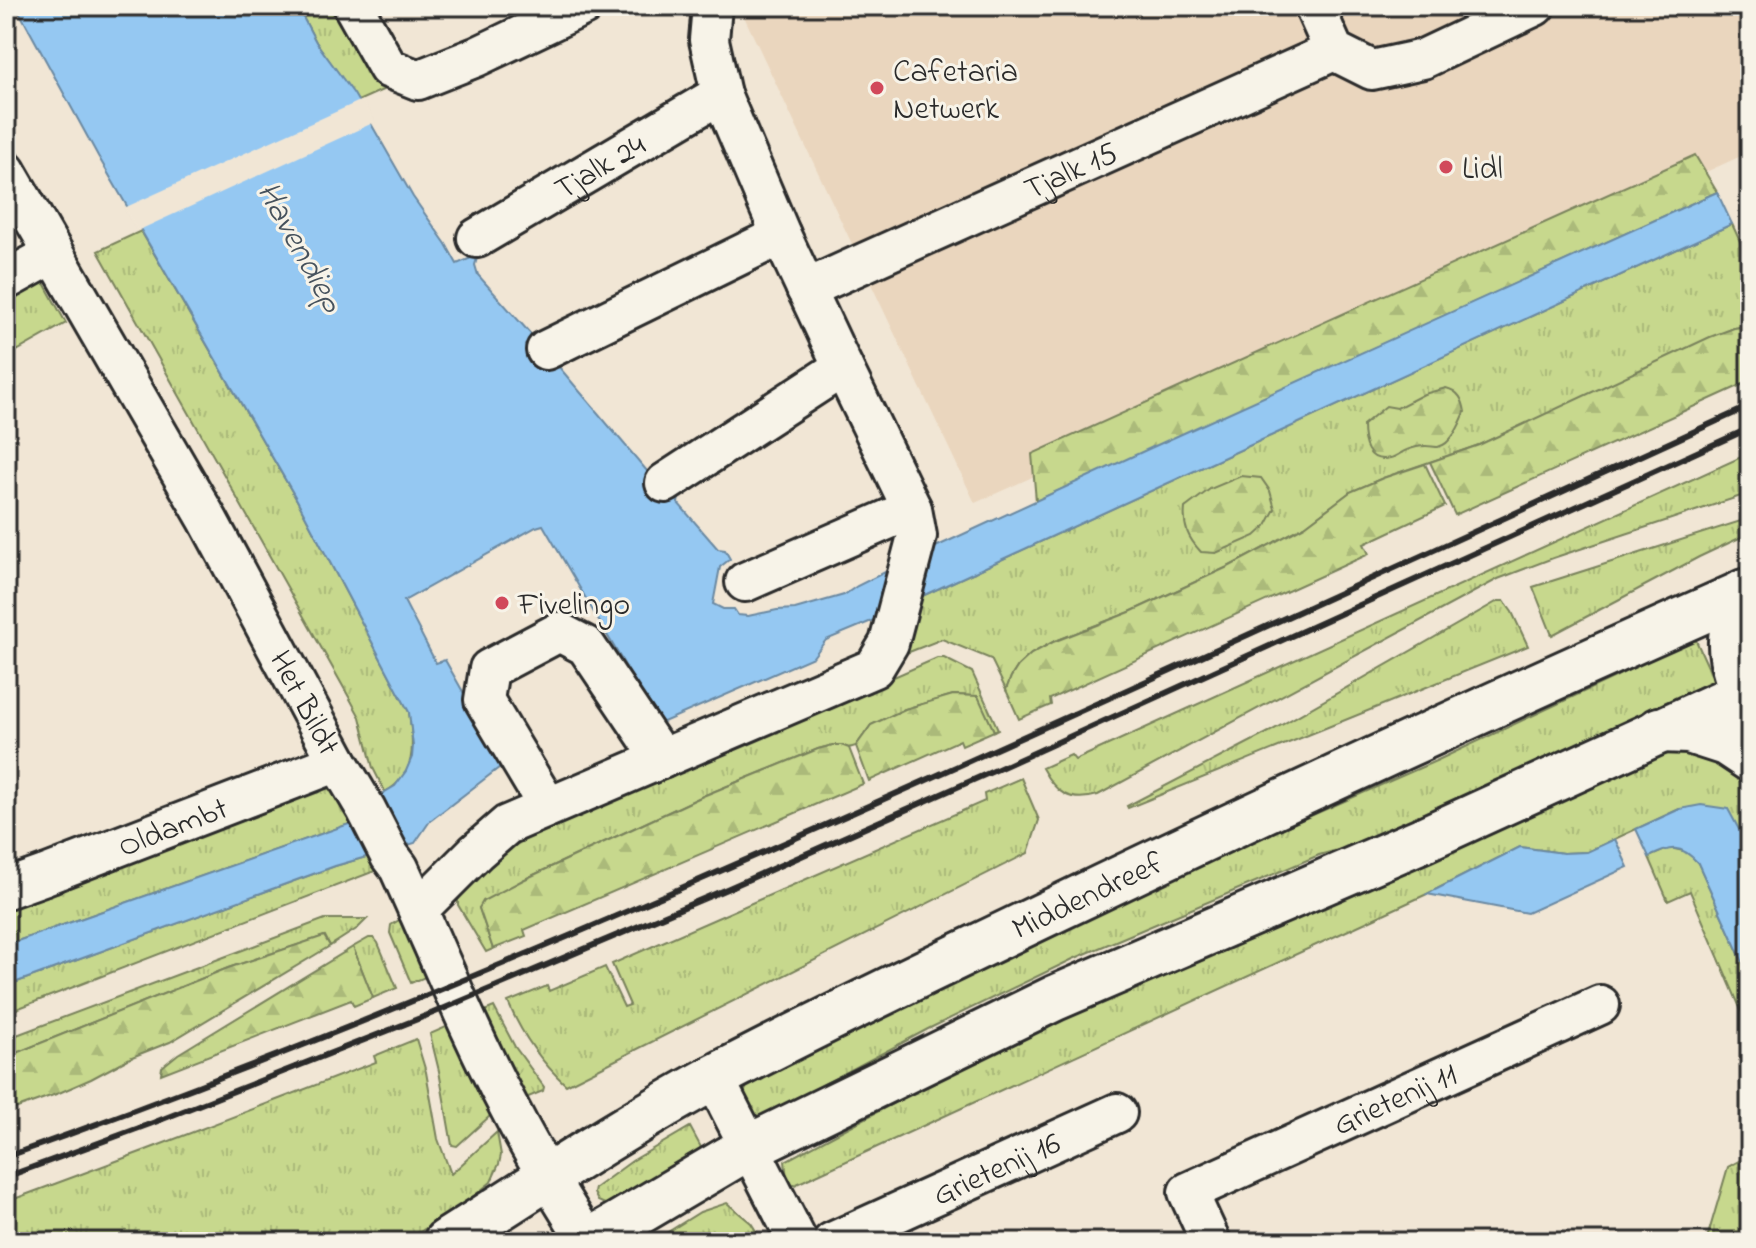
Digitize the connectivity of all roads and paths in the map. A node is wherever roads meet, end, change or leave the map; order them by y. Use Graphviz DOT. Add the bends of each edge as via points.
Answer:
graph roads {
  1 [pos="353,6"];
  2 [pos="583,6"];
  3 [pos="712,6"];
  4 [pos="1314,6"];
  5 [pos="1535,6"];
  6 [pos="1334,51"];
  7 [pos="721,94"];
  8 [pos="6,171"];
  9 [pos="781,235"];
  10 [pos="477,238"];
  11 [pos="53,254"];
  12 [pos="6,280"];
  13 [pos="806,289"];
  14 [pos="546,350"];
  15 [pos="843,367"];
  16 [pos="665,483"];
  17 [pos="915,522"];
  18 [pos="745,582"];
  19 [pos="1748,593"];
  20 [pos="1748,697"];
  21 [pos="1659,730"];
  22 [pos="662,759"];
  23 [pos="1750,759"];
  24 [pos="338,762"];
  25 [pos="548,807"];
  26 [pos="6,889"];
  27 [pos="418,910"];
  28 [pos="1600,1005"];
  29 [pos="714,1078"];
  30 [pos="1117,1113"];
  31 [pos="749,1147"];
  32 [pos="548,1178"];
  33 [pos="446,1242"];
  34 [pos="588,1242"];
  35 [pos="798,1242"];
  36 [pos="832,1242"];
  37 [pos="1211,1242"];
  1 -- 2 [label="street" via="388,68 418,80"];
  3 -- 7 [label="street" via="709,40"];
  4 -- 6 [label="street"];
  5 -- 6 [label="street" via="1423,59 1372,70"];
  6 -- 13 [label="street, Tjalk 15"];
  7 -- 9 [label="street"];
  7 -- 10 [label="street, Tjalk 24"];
  8 -- 11 [label="street, Het Bildt"];
  9 -- 13 [label="street"];
  9 -- 14 [label="street"];
  11 -- 12 [label="street"];
  11 -- 24 [label="street, Het Bildt" via="208,520"];
  13 -- 15 [label="street"];
  15 -- 16 [label="street"];
  15 -- 17 [label="street"];
  17 -- 18 [label="street"];
  17 -- 22 [label="street" via="889,643 874,668"];
  19 -- 20 [label="main road" via="1730,639"];
  19 -- 29 [label="main road, Middendreef" via="1153,863"];
  20 -- 21 [label="main road"];
  21 -- 23 [label="main road" via="1689,731 1726,743"];
  21 -- 31 [label="main road" via="1422,840 1055,998"];
  22 -- 25 [label="street"];
  22 -- 25 [label="street" via="586,646 559,632 489,669 484,700"];
  24 -- 26 [label="street, Oldambt"];
  24 -- 27 [label="street, Het Bildt"];
  25 -- 27 [label="street" via="507,825"];
  27 -- 32 [label="street, Het Bildt" via="511,1113"];
  28 -- 37 [label="street, Grietenij 11" via="1188,1192"];
  29 -- 31 [label="street"];
  29 -- 32 [label="main road, Middendreef"];
  30 -- 36 [label="street, Grietenij 16"];
  31 -- 34 [label="main road"];
  31 -- 35 [label="street"];
  32 -- 33 [label="main road, Middendreef"];
  32 -- 34 [label="street, Het Bildt"];
}
